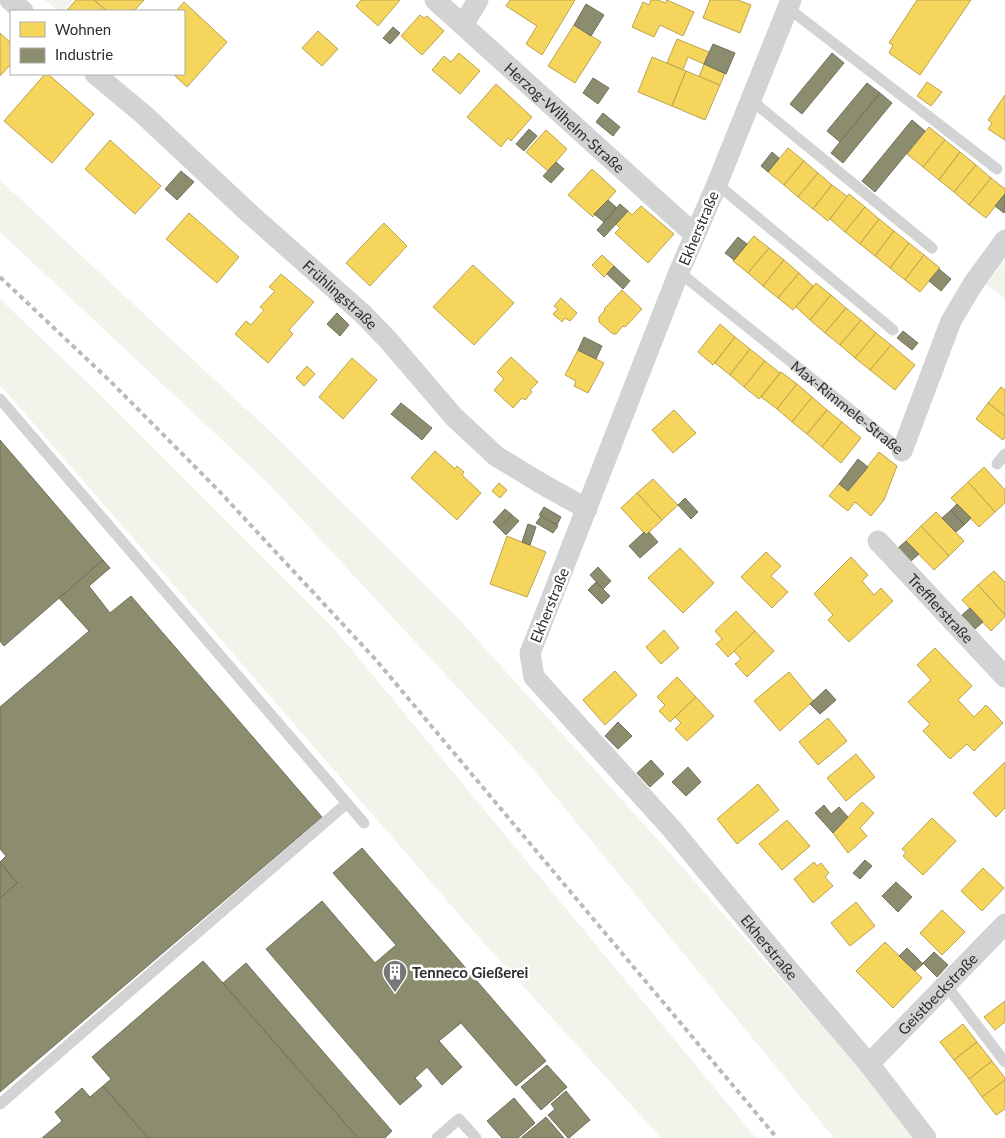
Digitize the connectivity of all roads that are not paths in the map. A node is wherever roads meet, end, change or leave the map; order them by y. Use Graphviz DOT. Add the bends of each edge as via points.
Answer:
graph roads {
  1 [pos="10,0"];
  2 [pos="435,0"];
  3 [pos="478,0"];
  4 [pos="789,4"];
  5 [pos="22,10"];
  6 [pos="463,25"];
  7 [pos="96,75"];
  8 [pos="751,100"];
  9 [pos="997,169"];
  10 [pos="717,184"];
  11 [pos="694,234"];
  12 [pos="1005,240"];
  13 [pos="932,248"];
  14 [pos="679,272"];
  15 [pos="893,330"];
  16 [pos="0,399"];
  17 [pos="902,451"];
  18 [pos="1005,454"];
  19 [pos="997,464"];
  20 [pos="586,509"];
  21 [pos="878,541"];
  22 [pos="1005,676"];
  23 [pos="346,803"];
  24 [pos="364,823"];
  25 [pos="1005,924"];
  26 [pos="946,985"];
  27 [pos="1005,1062"];
  28 [pos="869,1064"];
  29 [pos="0,1104"];
  30 [pos="437,1138"];
  31 [pos="476,1138"];
  32 [pos="926,1138"];
  1 -- 5 [label="street"];
  2 -- 6 [label="street, Herzog-Wilhelm-Straße"];
  3 -- 6 [label="street"];
  4 -- 8 [label="street, Ekherstraße"];
  4 -- 9 [label="lane"];
  6 -- 11 [label="street, Herzog-Wilhelm-Straße"];
  7 -- 20 [label="street, Frühlingstraße" via="363,314 454,416 496,456"];
  8 -- 10 [label="street, Ekherstraße"];
  8 -- 13 [label="lane"];
  10 -- 11 [label="street, Ekherstraße"];
  10 -- 15 [label="lane"];
  11 -- 14 [label="street, Ekherstraße"];
  12 -- 17 [label="street, Max-Rimmele-Straße" via="951,321"];
  14 -- 17 [label="lane, Max-Rimmele-Straße"];
  14 -- 20 [label="street, Ekherstraße"];
  16 -- 23 [label="lane"];
  18 -- 19 [label="lane"];
  20 -- 28 [label="street, Ekherstraße" via="530,653 534,677 671,828"];
  21 -- 22 [label="street, Trefflerstraße"];
  23 -- 24 [label="lane"];
  23 -- 29 [label="lane"];
  25 -- 26 [label="street, Geistbeckstraße"];
  26 -- 27 [label="lane"];
  26 -- 28 [label="street, Geistbeckstraße"];
  28 -- 32 [label="street, Ekherstraße"];
  30 -- 31 [label="lane" via="459,1119"];
}
